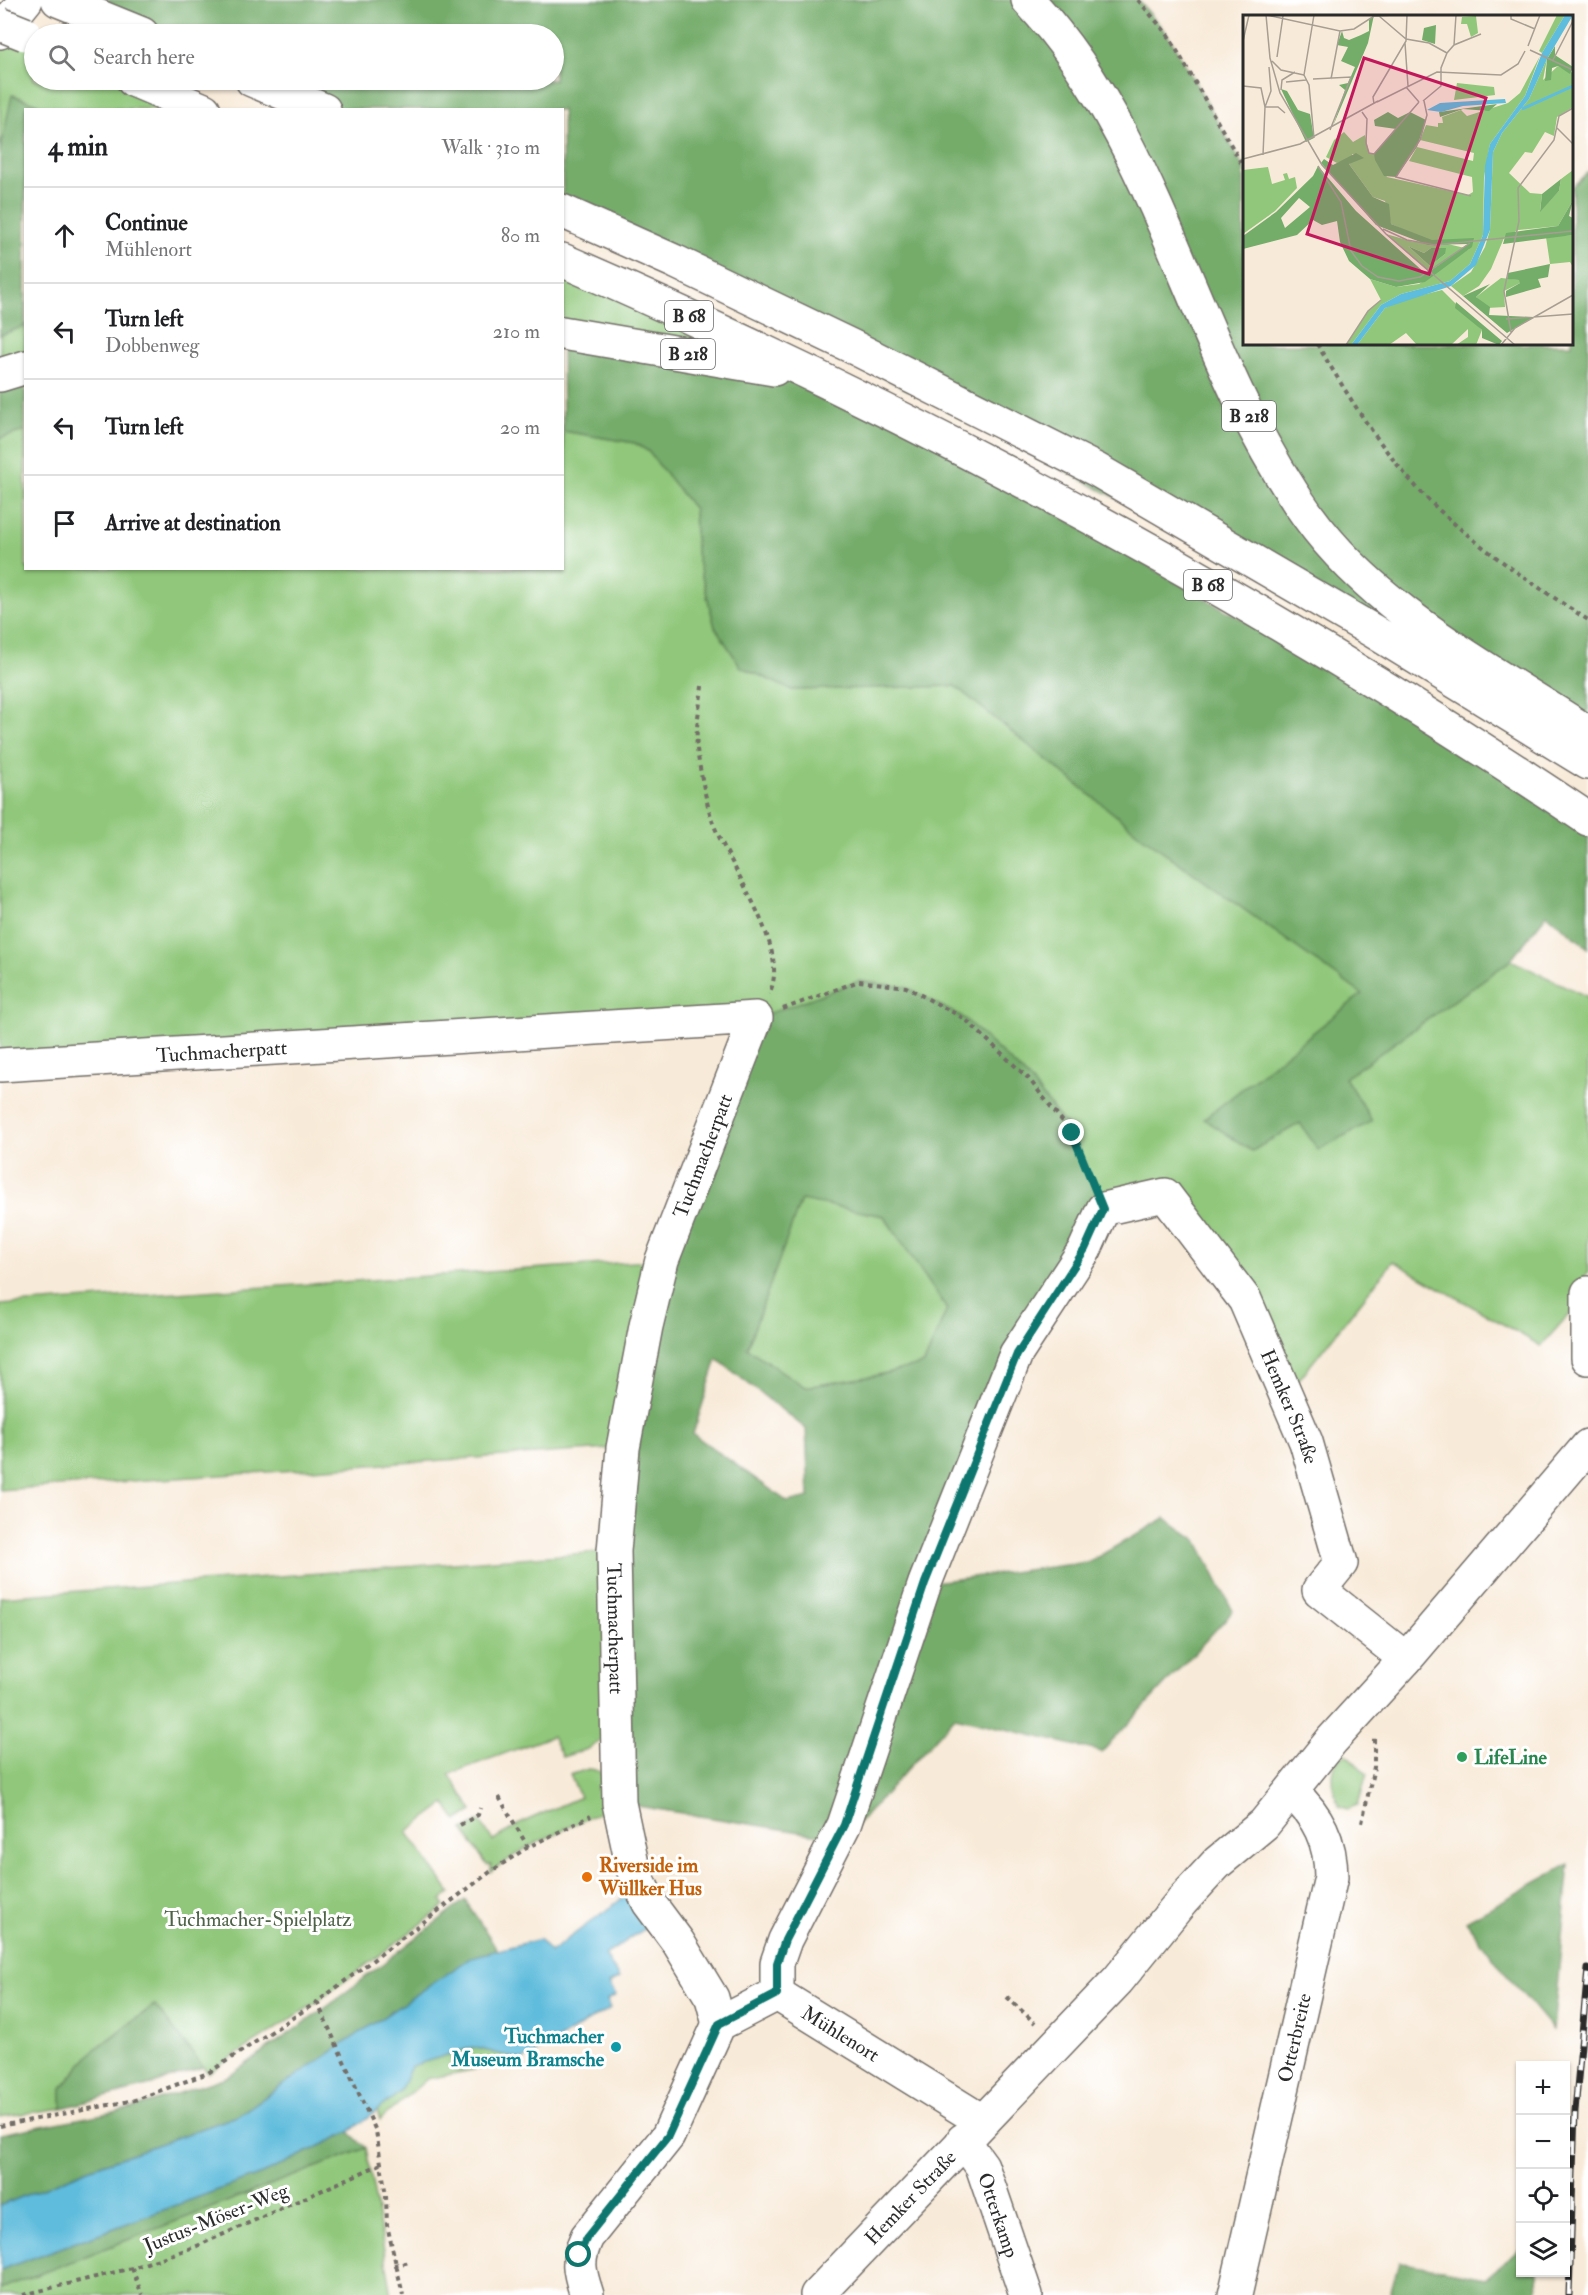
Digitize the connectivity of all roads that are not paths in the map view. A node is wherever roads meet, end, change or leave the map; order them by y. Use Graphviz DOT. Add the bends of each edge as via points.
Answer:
graph roads {
  1 [pos="26,0"];
  2 [pos="58,0"];
  3 [pos="1028,0"];
  4 [pos="0,24"];
  5 [pos="117,24"];
  6 [pos="0,32"];
  7 [pos="24,34"];
  8 [pos="157,90"];
  9 [pos="276,90"];
  10 [pos="199,108"];
  11 [pos="319,108"];
  12 [pos="564,212"];
  13 [pos="564,261"];
  14 [pos="564,333"];
  15 [pos="24,368"];
  16 [pos="0,375"];
  17 [pos="814,375"];
  18 [pos="1588,733"];
  19 [pos="1588,763"];
  20 [pos="1588,819"];
  21 [pos="0,1065"];
  22 [pos="1588,1293"];
  23 [pos="1588,1358"];
  24 [pos="1588,1446"];
  25 [pos="1406,1659"];
  26 [pos="1292,1792"];
  27 [pos="777,1994"];
  28 [pos="719,2024"];
  29 [pos="982,2120"];
  30 [pos="587,2295"];
  31 [pos="818,2295"];
  32 [pos="1026,2295"];
  33 [pos="1235,2295"];
  1 -- 6 [label="main road"];
  2 -- 5 [label="main road"];
  3 -- 18 [label="main road, B 218" via="1049,22 1089,80 1123,138 1238,396 1309,517 1351,564 1395,604"];
  4 -- 7 [label="main road, bridge"];
  8 -- 10 [label="main road"];
  9 -- 11 [label="main road"];
  12 -- 19 [label="main road, B 68" via="844,342 1097,470 1373,631"];
  13 -- 17 [label="main road, B 68"];
  14 -- 17 [label="main road, B 218"];
  15 -- 16 [label="main road"];
  17 -- 20 [label="main road, B 68" via="1073,507 1349,667"];
  21 -- 28 [label="main road, Tuchmacherpatt" via="756,1018 662,1260 623,1448 614,1551 619,1803 633,1869 649,1903 712,1998"];
  22 -- 23 [label="main road"];
  24 -- 25 [label="main road, Hemker Straße"];
  25 -- 26 [label="main road, Hemker Straße" via="1332,1740"];
  25 -- 27 [label="main road, Hemker Straße" via="1319,1590 1341,1563 1306,1442 1245,1300 1165,1195 1103,1209 1085,1249 1017,1354 925,1583 844,1825 785,1940 777,1963"];
  26 -- 29 [label="main road, Hemker Straße" via="1264,1824 1218,1862 1130,1966"];
  26 -- 33 [label="main road, Otterbreite" via="1309,1808 1324,1832 1331,1855 1331,1877"];
  27 -- 28 [label="main road"];
  27 -- 29 [label="main road, Mühlenort"];
  28 -- 30 [label="main road" via="668,2136 587,2237 579,2255"];
  29 -- 31 [label="main road, Hemker Straße"];
  29 -- 32 [label="main road, Otterkamp" via="982,2166"];
}
